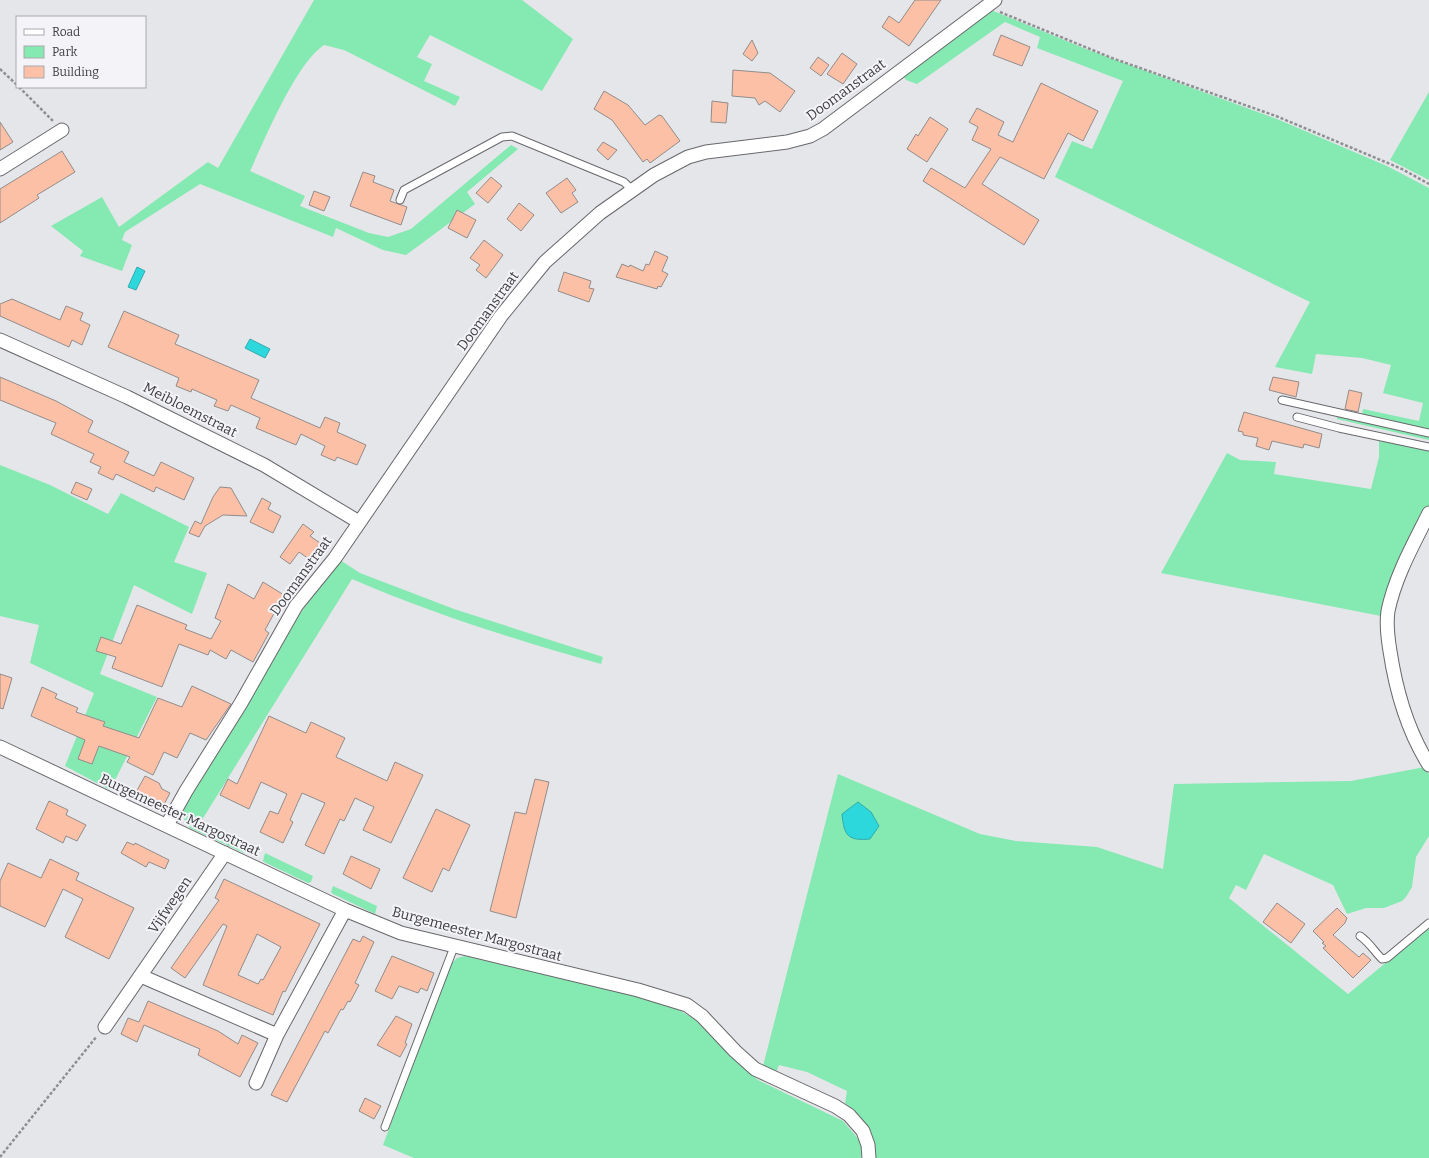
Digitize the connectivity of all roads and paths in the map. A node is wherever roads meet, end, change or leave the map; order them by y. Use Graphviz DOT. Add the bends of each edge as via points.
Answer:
graph roads {
  1 [pos="993,1"];
  2 [pos="0,69"];
  3 [pos="16,84"];
  4 [pos="20,88"];
  5 [pos="62,130"];
  6 [pos="0,169"];
  7 [pos="1429,184"];
  8 [pos="632,190"];
  9 [pos="400,200"];
  10 [pos="0,340"];
  11 [pos="1282,400"];
  12 [pos="1297,417"];
  13 [pos="1429,433"];
  14 [pos="1429,447"];
  15 [pos="1429,514"];
  16 [pos="359,522"];
  17 [pos="0,747"];
  18 [pos="1429,765"];
  19 [pos="167,825"];
  20 [pos="225,853"];
  21 [pos="345,910"];
  22 [pos="1429,923"];
  23 [pos="1360,936"];
  24 [pos="454,947"];
  25 [pos="141,976"];
  26 [pos="105,1027"];
  27 [pos="278,1035"];
  28 [pos="256,1083"];
  29 [pos="385,1127"];
  30 [pos="0,1157"];
  31 [pos="870,1158"];
  1 -- 7 [label="path" via="992,9 1105,55 1276,116 1402,169"];
  1 -- 8 [label="street, Doomanstraat" via="823,129 810,136 787,142 706,152 688,157"];
  2 -- 3 [label="path"];
  4 -- 5 [label="path"];
  5 -- 6 [label="street"];
  8 -- 9 [label="lane" via="624,182 512,136 502,137 404,190"];
  8 -- 16 [label="street, Doomanstraat" via="600,213 545,262 525,286"];
  10 -- 16 [label="street, Meibloemstraat" via="127,397 264,465"];
  11 -- 13 [label="lane"];
  12 -- 14 [label="lane"];
  15 -- 18 [label="street" via="1396,585 1388,613 1388,638 1394,680 1408,726"];
  16 -- 19 [label="street, Doomanstraat" via="335,558 296,606"];
  17 -- 19 [label="street, Burgemeester Margostraat"];
  19 -- 20 [label="street, Burgemeester Margostraat"];
  20 -- 21 [label="street, Burgemeester Margostraat"];
  20 -- 25 [label="street, Vijfwegen"];
  21 -- 24 [label="street, Burgemeester Margostraat" via="401,934"];
  21 -- 27 [label="street"];
  22 -- 23 [label="lane" via="1387,958 1382,959 1368,941"];
  24 -- 29 [label="lane"];
  24 -- 31 [label="street, Burgemeester Margostraat" via="638,990 687,1005 702,1016 756,1069 849,1115 863,1131"];
  25 -- 26 [label="street, Vijfwegen"];
  25 -- 27 [label="street"];
  26 -- 30 [label="path"];
  27 -- 28 [label="street"];
}
